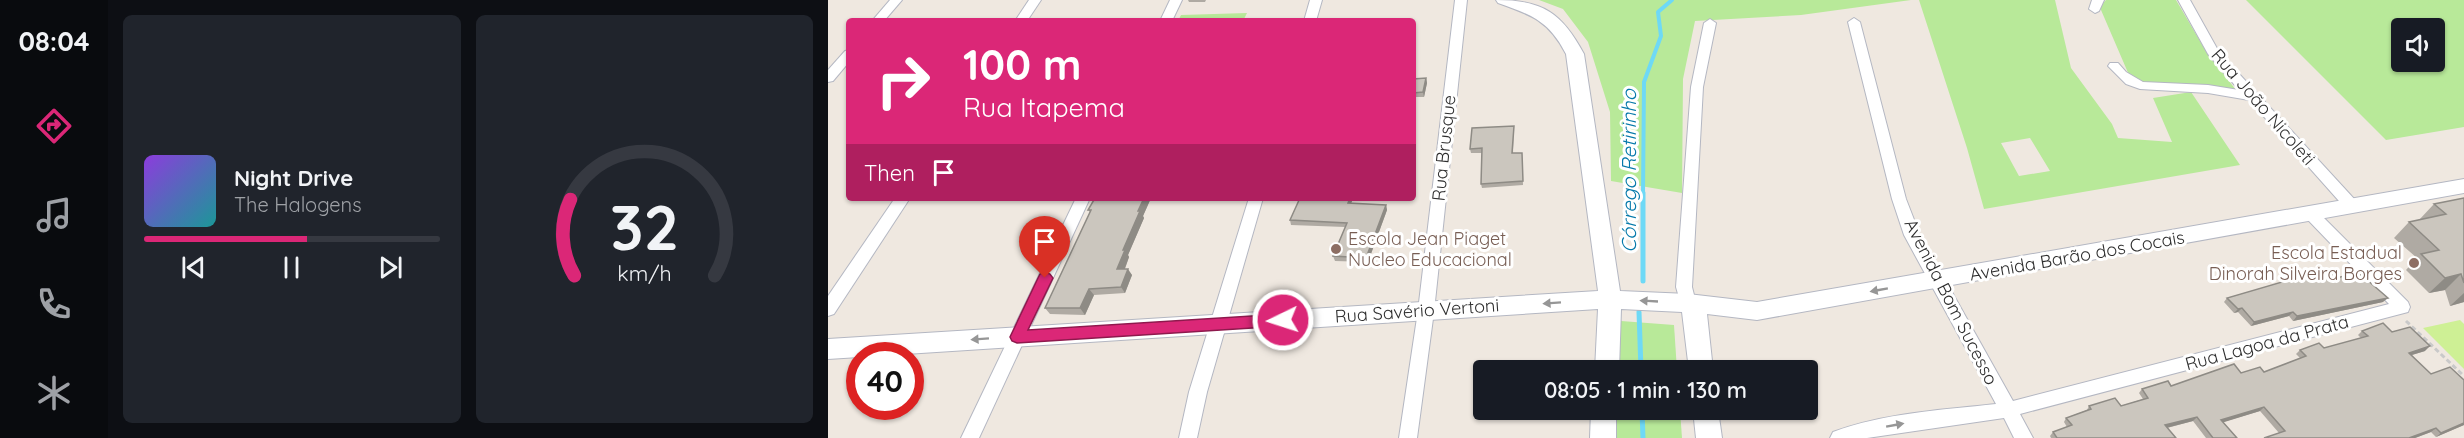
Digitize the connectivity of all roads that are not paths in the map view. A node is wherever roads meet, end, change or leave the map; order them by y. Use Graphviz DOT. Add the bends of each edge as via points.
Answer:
graph roads {
  1 [pos="896,0"];
  2 [pos="1035,0"];
  3 [pos="1176,0"];
  4 [pos="1316,0"];
  5 [pos="1461,0"];
  6 [pos="1504,0"];
  7 [pos="2184,0"];
  8 [pos="881,18"];
  9 [pos="1023,18"];
  10 [pos="1167,18"];
  11 [pos="1311,18"];
  12 [pos="1854,22"];
  13 [pos="1710,23"];
  14 [pos="846,57"];
  15 [pos="2114,66"];
  16 [pos="828,78"];
  17 [pos="2253,97"];
  18 [pos="2464,186"];
  19 [pos="901,201"];
  20 [pos="1082,201"];
  21 [pos="1255,201"];
  22 [pos="2352,206"];
  23 [pos="2312,215"];
  24 [pos="1937,280"];
  25 [pos="1610,299"];
  26 [pos="1688,303"];
  27 [pos="828,309"];
  28 [pos="1426,311"];
  29 [pos="1217,324"];
  30 [pos="1017,337"];
  31 [pos="828,349"];
  32 [pos="1607,360"];
  33 [pos="1700,360"];
  34 [pos="2007,410"];
  35 [pos="1604,420"];
  36 [pos="1707,420"];
  37 [pos="970,438"];
  38 [pos="1188,438"];
  39 [pos="1408,438"];
  40 [pos="1603,438"];
  41 [pos="1709,438"];
  42 [pos="1839,438"];
  43 [pos="2024,438"];
  1 -- 8 [label="street"];
  2 -- 9 [label="street"];
  3 -- 10 [label="street"];
  4 -- 11 [label="street"];
  5 -- 28 [label="street, Rua Brusque"];
  6 -- 25 [label="street" via="1555,21 1575,54"];
  7 -- 17 [label="street, Rua João Nicoleti" via="2214,54"];
  12 -- 24 [label="street, Avenida Bom Sucesso" via="1899,199 1912,235"];
  13 -- 26 [label="street" via="1697,87 1684,286"];
  14 -- 16 [label="street"];
  15 -- 17 [label="street" via="2134,88 2198,88"];
  17 -- 22 [label="street, Rua João Nicoleti"];
  18 -- 22 [label="street, Avenida Barão dos Cocais"];
  19 -- 27 [label="street"];
  20 -- 30 [label="street"];
  21 -- 29 [label="street"];
  22 -- 23 [label="street, Avenida Barão dos Cocais"];
  23 -- 24 [label="street, Avenida Barão dos Cocais"];
  23 -- 34 [label="street, Rua Lagoa da Prata" via="2402,307"];
  24 -- 26 [label="street, Avenida Barão dos Cocais, one-way" via="1757,311"];
  24 -- 34 [label="street, Avenida Bom Sucesso"];
  26 -- 25 [label="street, Rua Savério Vertoni, one-way"];
  25 -- 28 [label="street, Rua Savério Vertoni, one-way"];
  25 -- 32 [label="street"];
  26 -- 33 [label="street" via="1695,313"];
  28 -- 29 [label="street, Rua Savério Vertoni"];
  28 -- 39 [label="street, Rua Brusque"];
  29 -- 30 [label="street, Rua Savério Vertoni"];
  29 -- 38 [label="street"];
  30 -- 31 [label="street, Rua Savério Vertoni, one-way"];
  30 -- 37 [label="street"];
  42 -- 34 [label="street, Rua Lagoa da Prata, one-way" via="1910,422"];
  34 -- 43 [label="street, Avenida Bom Sucesso"];
  35 -- 40 [label="street"];
  36 -- 41 [label="street"];
}
